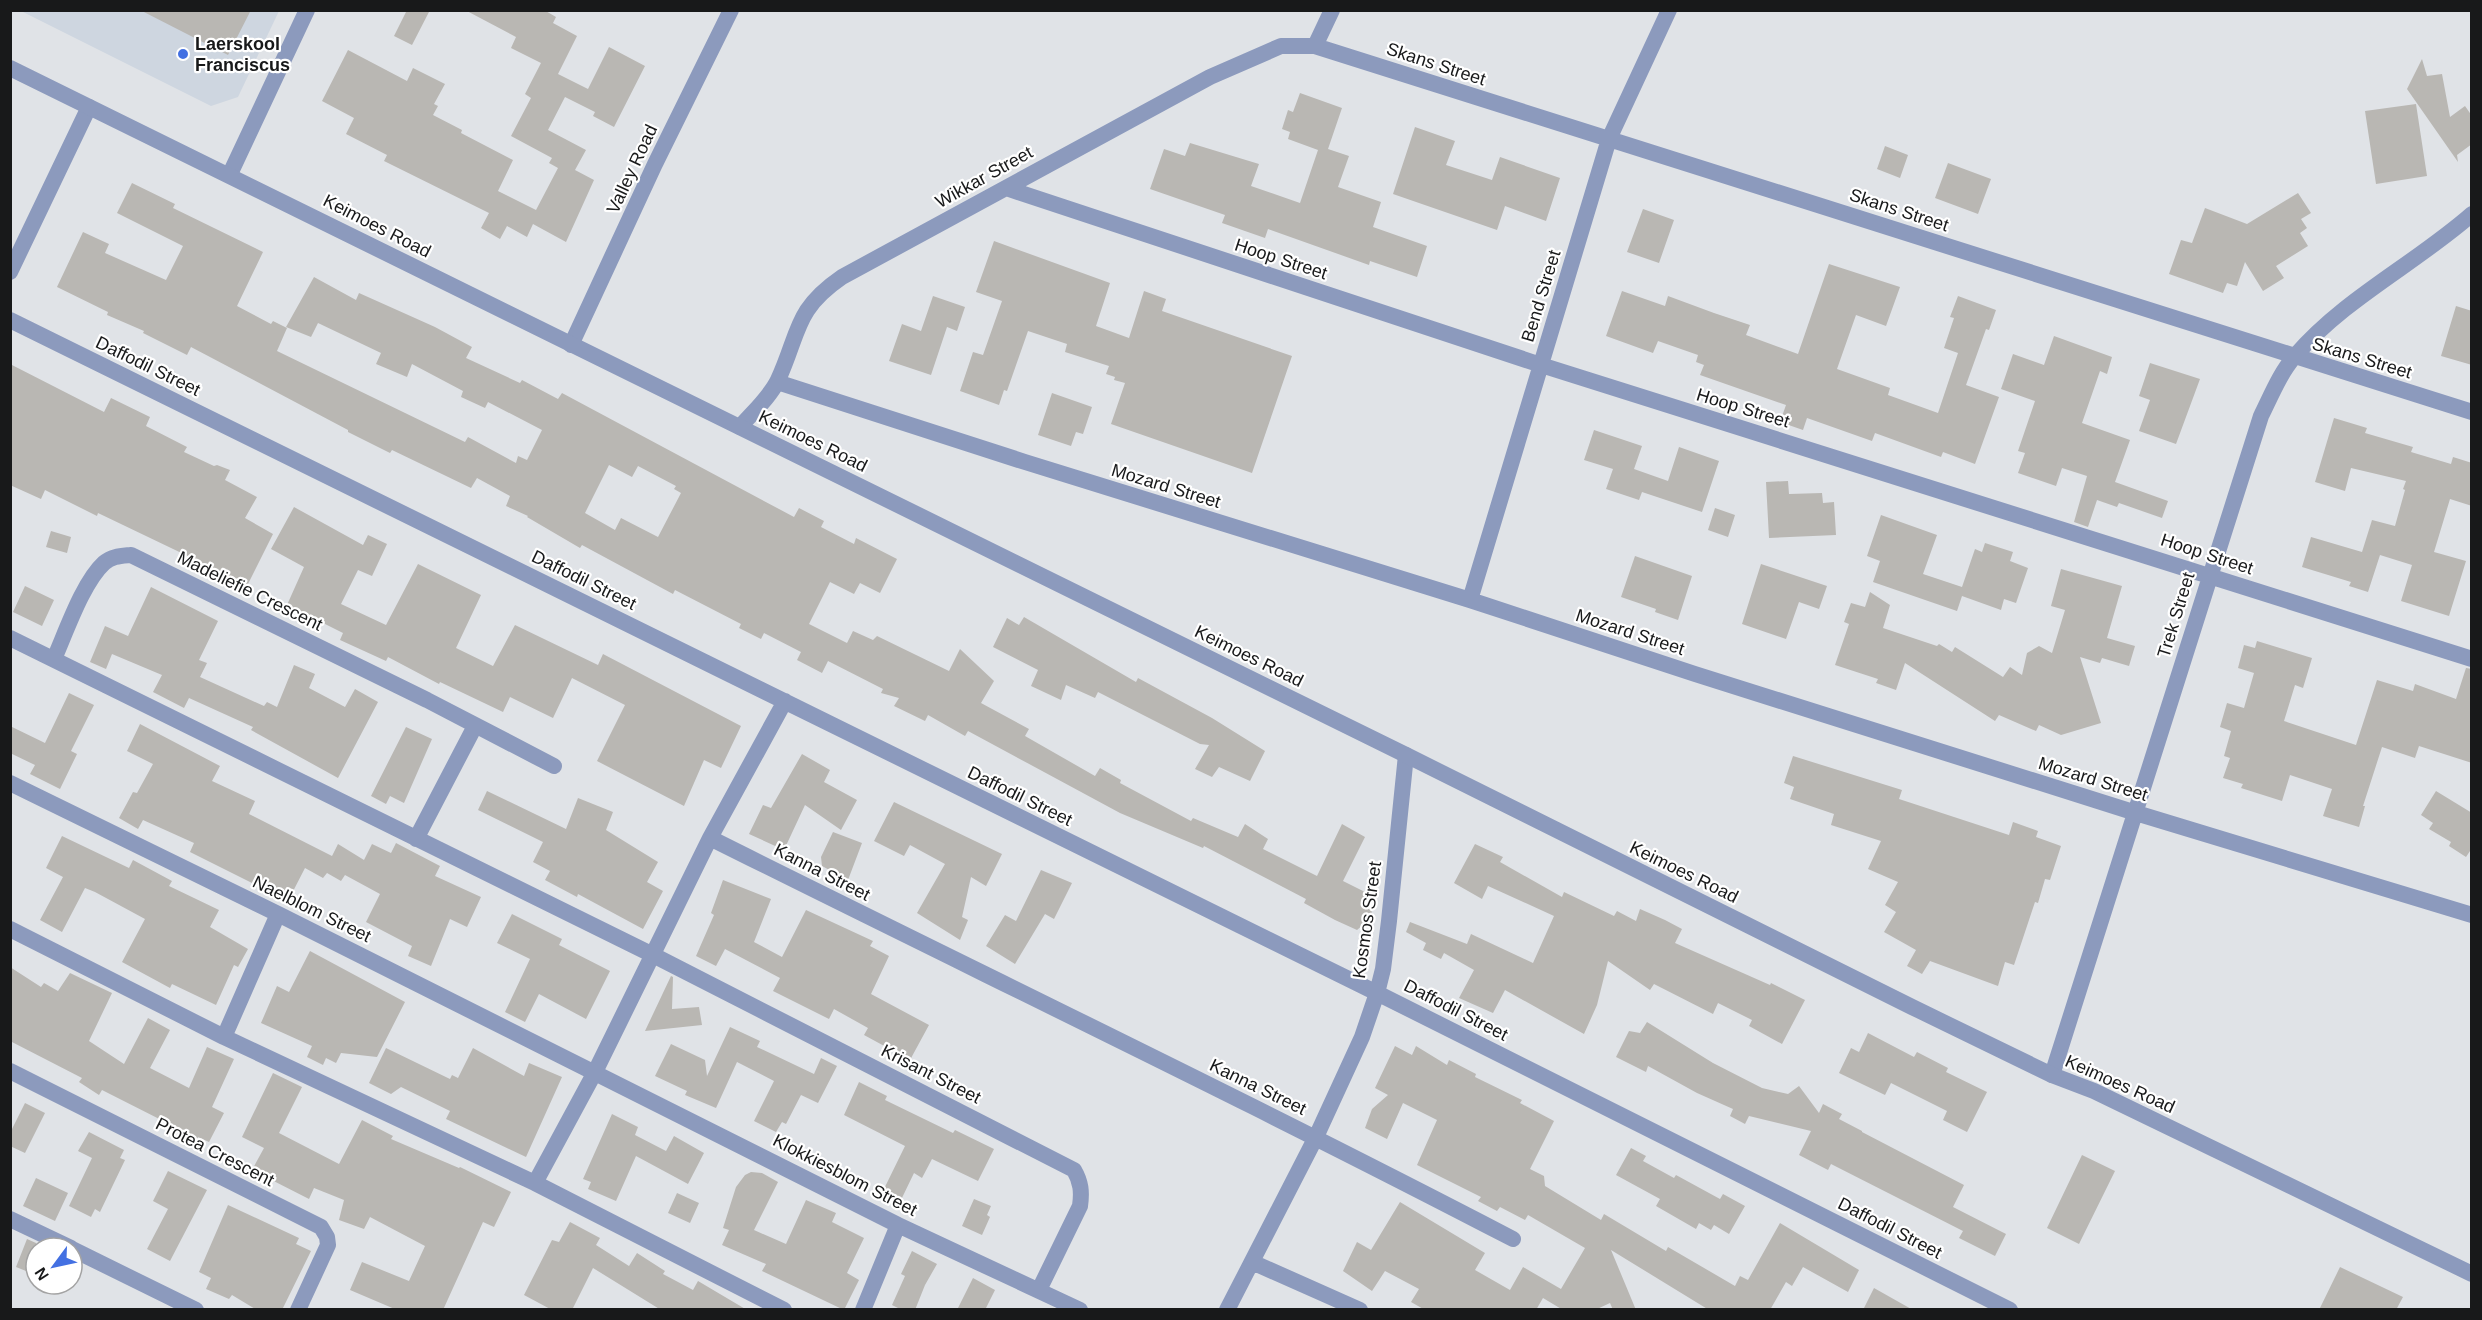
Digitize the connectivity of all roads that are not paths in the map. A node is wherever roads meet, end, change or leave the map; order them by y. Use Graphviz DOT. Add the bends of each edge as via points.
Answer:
graph roads {
  1 [pos="307,10"];
  2 [pos="730,10"];
  3 [pos="1332,10"];
  4 [pos="1669,10"];
  5 [pos="1315,46"];
  6 [pos="10,68"];
  7 [pos="90,107"];
  8 [pos="1609,139"];
  9 [pos="230,174"];
  10 [pos="1006,188"];
  11 [pos="2472,214"];
  12 [pos="10,272"];
  13 [pos="10,320"];
  14 [pos="571,345"];
  15 [pos="2294,357"];
  16 [pos="1541,365"];
  17 [pos="777,382"];
  18 [pos="2472,412"];
  19 [pos="740,427"];
  20 [pos="2209,575"];
  21 [pos="1470,600"];
  22 [pos="10,638"];
  23 [pos="54,659"];
  24 [pos="2472,659"];
  25 [pos="785,701"];
  26 [pos="475,726"];
  27 [pos="1406,755"];
  28 [pos="554,766"];
  29 [pos="10,783"];
  30 [pos="2136,813"];
  31 [pos="710,838"];
  32 [pos="416,840"];
  33 [pos="278,914"];
  34 [pos="2472,915"];
  35 [pos="10,929"];
  36 [pos="653,955"];
  37 [pos="1377,993"];
  38 [pos="224,1037"];
  39 [pos="10,1071"];
  40 [pos="595,1072"];
  41 [pos="2052,1075"];
  42 [pos="1316,1137"];
  43 [pos="535,1183"];
  44 [pos="10,1219"];
  45 [pos="898,1225"];
  46 [pos="46,1236"];
  47 [pos="1513,1239"];
  48 [pos="84,1254"];
  49 [pos="1252,1262"];
  50 [pos="2472,1275"];
  51 [pos="1040,1290"];
  52 [pos="196,1310"];
  53 [pos="298,1310"];
  54 [pos="784,1310"];
  55 [pos="863,1310"];
  56 [pos="1080,1310"];
  57 [pos="1227,1310"];
  58 [pos="1360,1310"];
  59 [pos="2010,1310"];
  1 -- 9 [label="street"];
  2 -- 14 [label="street, Valley Road"];
  3 -- 5 [label="street"];
  4 -- 8 [label="street, Bend Street"];
  5 -- 8 [label="street, Skans Street"];
  5 -- 10 [label="street, Wikkar Street" via="1281,46 1210,77"];
  6 -- 7 [label="street, Keimoes Road"];
  7 -- 9 [label="street, Keimoes Road"];
  7 -- 12 [label="street"];
  8 -- 15 [label="street, Skans Street"];
  8 -- 16 [label="street, Bend Street"];
  9 -- 14 [label="street, Keimoes Road"];
  10 -- 16 [label="street, Hoop Street"];
  10 -- 17 [label="street, Wikkar Street" via="825,289 806,309"];
  11 -- 15 [label="street, Trek Street" via="2346,307"];
  13 -- 25 [label="street, Daffodil Street"];
  14 -- 19 [label="street, Keimoes Road"];
  15 -- 18 [label="street, Skans Street"];
  15 -- 20 [label="street, Trek Street" via="2261,416"];
  16 -- 20 [label="street, Hoop Street"];
  16 -- 21 [label="street, Bend Street"];
  17 -- 19 [label="street, Wikkar Street"];
  17 -- 21 [label="street, Mozard Street"];
  19 -- 27 [label="street, Keimoes Road"];
  20 -- 24 [label="street, Hoop Street"];
  20 -- 30 [label="street, Trek Street"];
  21 -- 30 [label="street, Mozard Street"];
  22 -- 23 [label="street"];
  23 -- 26 [label="street, Madeliefie Crescent" via="90,580 105,562 131,555"];
  23 -- 32 [label="street"];
  25 -- 31 [label="street"];
  25 -- 37 [label="street, Daffodil Street"];
  26 -- 28 [label="street, Madeliefie Crescent"];
  26 -- 32 [label="street"];
  27 -- 37 [label="street, Kosmos Street" via="1389,921"];
  27 -- 41 [label="street, Keimoes Road"];
  29 -- 33 [label="street, Naelblom Street"];
  30 -- 34 [label="street, Mozard Street"];
  30 -- 41 [label="street, Trek Street"];
  31 -- 36 [label="street"];
  31 -- 42 [label="street, Kanna Street"];
  32 -- 36 [label="street"];
  33 -- 38 [label="street"];
  33 -- 40 [label="street, Naelblom Street"];
  35 -- 38 [label="street"];
  36 -- 40 [label="street"];
  36 -- 51 [label="street, Krisant Street" via="1074,1170 1082,1192 1080,1206"];
  37 -- 42 [label="street, Kosmos Street" via="1362,1037"];
  37 -- 59 [label="street, Daffodil Street"];
  38 -- 43 [label="street"];
  39 -- 53 [label="street, Protea Crescent" via="321,1227 328,1245"];
  40 -- 43 [label="street"];
  40 -- 45 [label="street, Klokkiesblom Street"];
  41 -- 50 [label="street, Keimoes Road" via="2094,1090"];
  42 -- 47 [label="street, Kanna Street"];
  42 -- 49 [label="street, Kosmos Street"];
  43 -- 54 [label="street"];
  44 -- 46 [label="street"];
  45 -- 51 [label="street, Klokkiesblom Street"];
  45 -- 55 [label="street"];
  48 -- 52 [label="street"];
  49 -- 57 [label="street, Kosmos Street"];
  49 -- 58 [label="street"];
  51 -- 56 [label="street, Klokkiesblom Street"];
}
